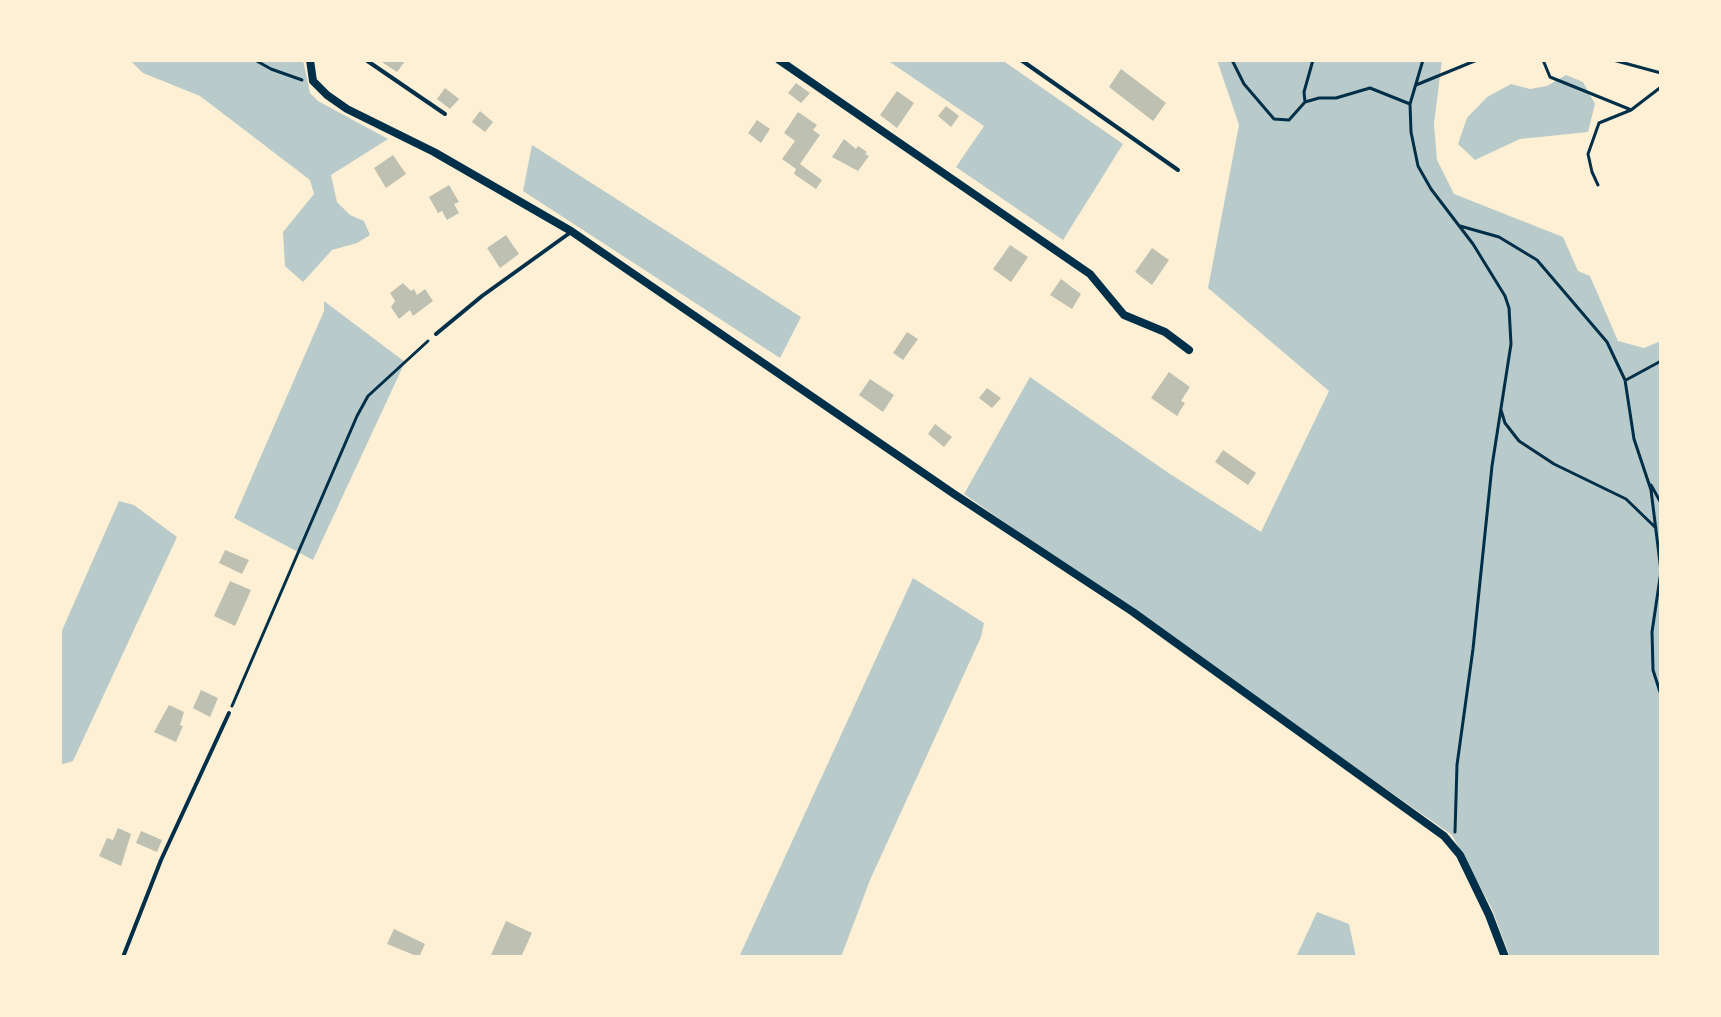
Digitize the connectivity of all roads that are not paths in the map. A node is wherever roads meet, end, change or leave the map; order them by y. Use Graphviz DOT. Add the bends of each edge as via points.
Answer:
graph roads {
  1 [pos="310,60"];
  2 [pos="366,60"];
  3 [pos="779,60"];
  4 [pos="1021,60"];
  5 [pos="445,114"];
  6 [pos="1178,170"];
  7 [pos="571,231"];
  8 [pos="436,334"];
  9 [pos="1189,350"];
  10 [pos="229,713"];
  11 [pos="123,957"];
  12 [pos="1505,957"];
  1 -- 7 [label="street" via="313,81 347,109"];
  2 -- 5 [label="lane"];
  3 -- 9 [label="street" via="1090,274 1124,315 1165,332"];
  4 -- 6 [label="lane"];
  7 -- 8 [label="lane"];
  7 -- 12 [label="street" via="1133,612 1444,836 1460,855"];
  10 -- 11 [label="lane"];
}
